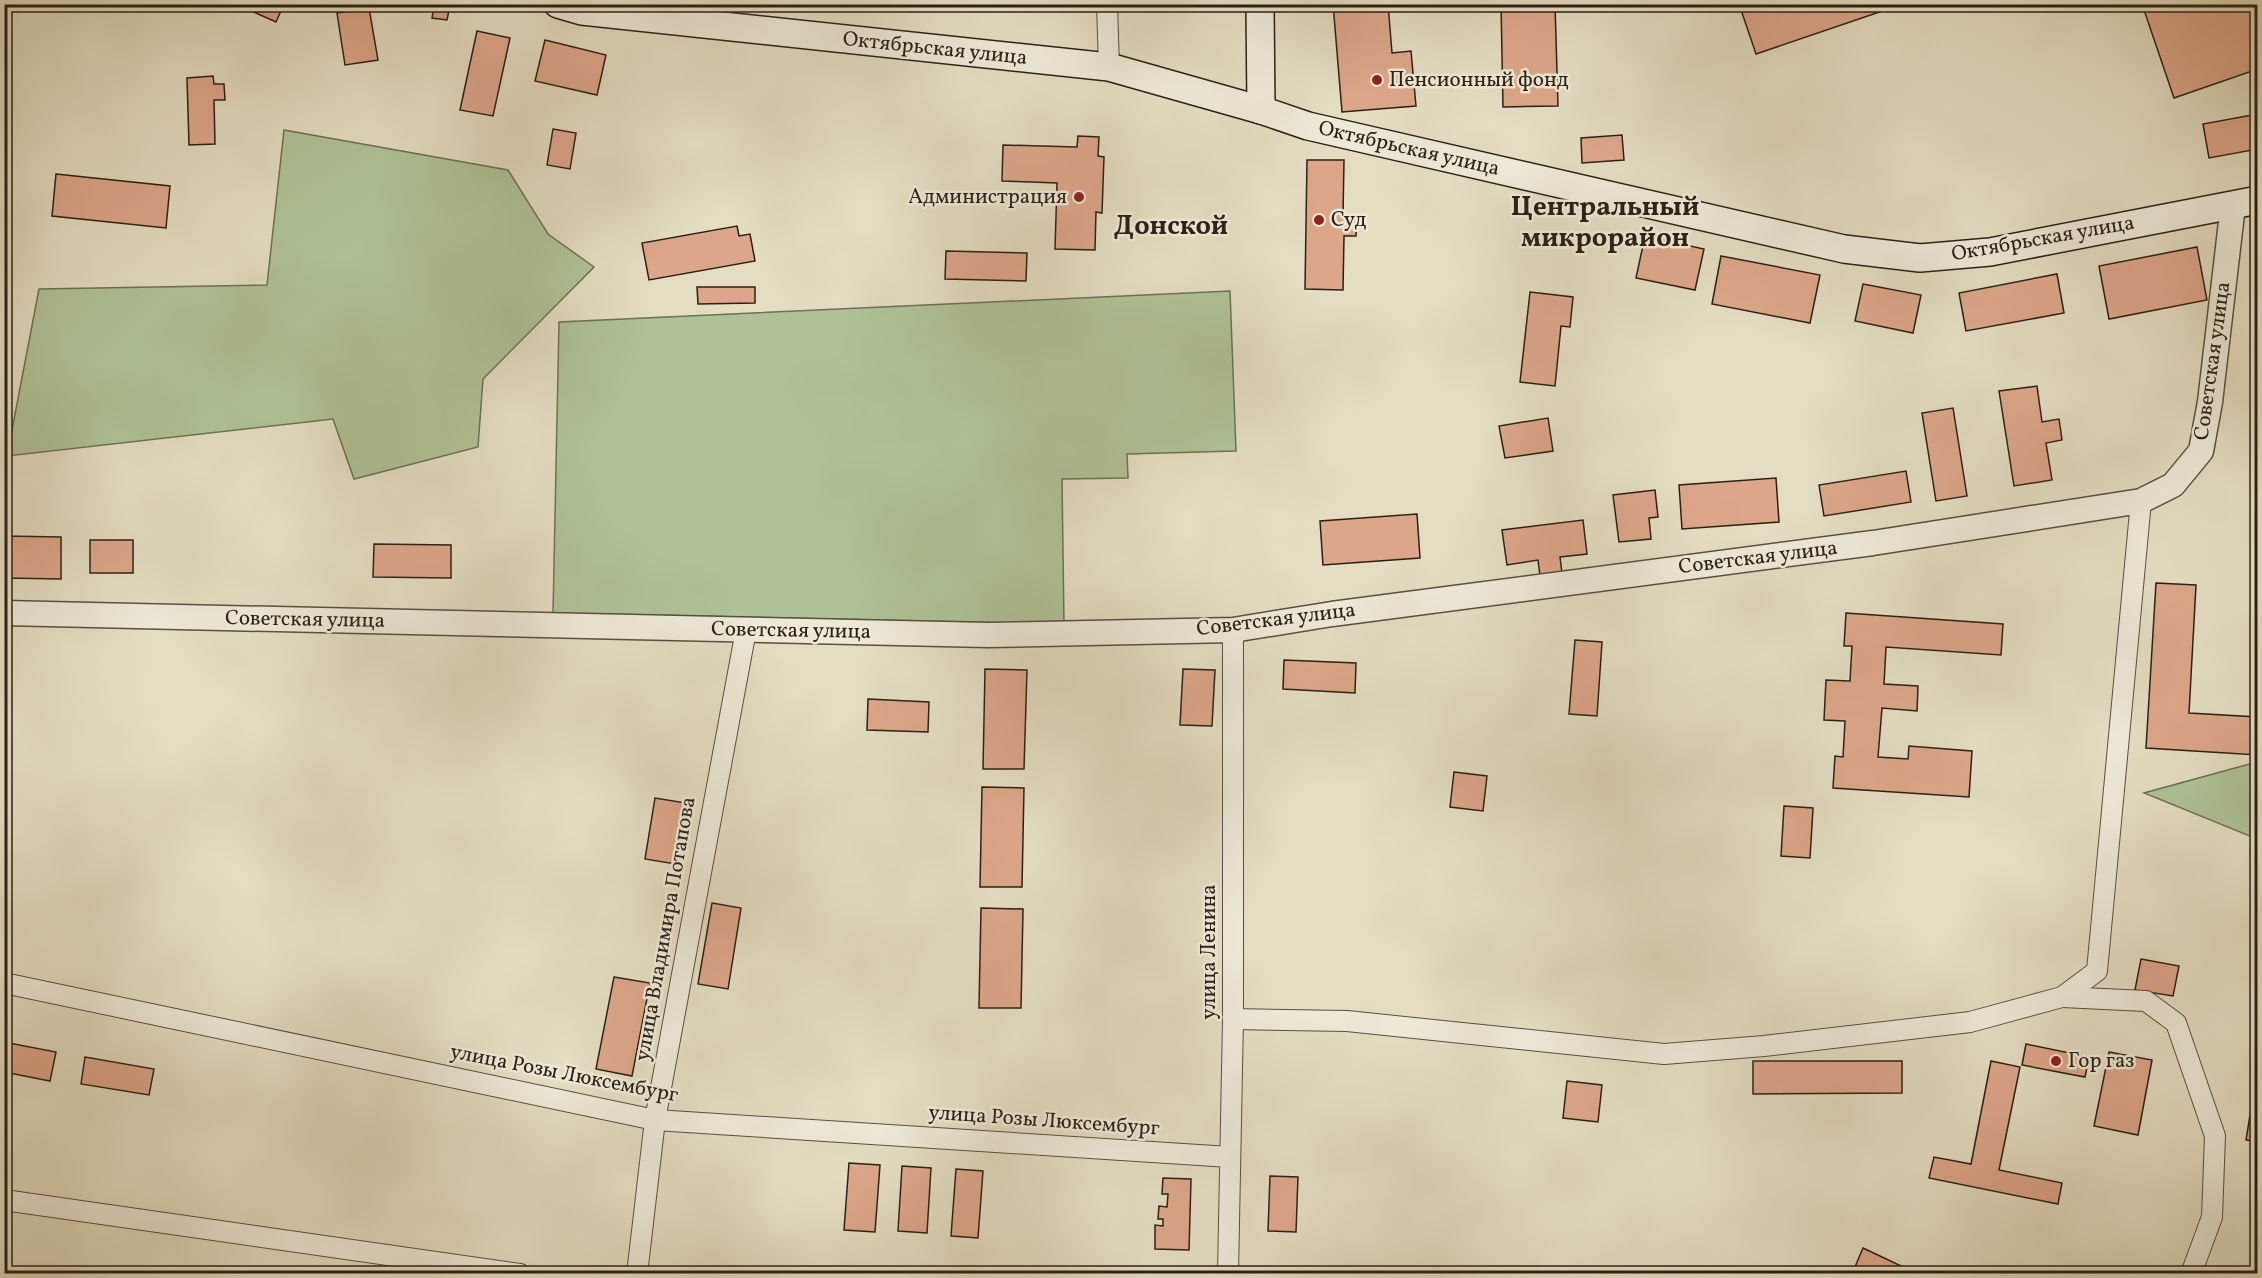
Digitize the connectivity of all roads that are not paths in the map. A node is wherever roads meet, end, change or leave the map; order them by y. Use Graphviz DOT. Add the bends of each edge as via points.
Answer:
graph roads {
  1 [pos="558,4"];
  2 [pos="1107,4"];
  3 [pos="1260,4"];
  4 [pos="1109,67"];
  5 [pos="1261,110"];
  6 [pos="2245,203"];
  7 [pos="2141,501"];
  8 [pos="4,613"];
  9 [pos="746,630"];
  10 [pos="1233,630"];
  11 [pos="4,983"];
  12 [pos="2062,997"];
  13 [pos="1233,1019"];
  14 [pos="656,1120"];
  15 [pos="1230,1157"];
  16 [pos="4,1200"];
  17 [pos="520,1274"];
  18 [pos="637,1274"];
  19 [pos="1228,1274"];
  20 [pos="2191,1274"];
  1 -- 4 [label="main road, Октябрьская улица" via="582,11"];
  2 -- 4 [label="street"];
  3 -- 5 [label="main road"];
  4 -- 5 [label="main road, Октябрьская улица"];
  5 -- 6 [label="main road, Октябрьская улица" via="1308,126 1844,249 1920,258 1990,252"];
  6 -- 7 [label="street, Советская улица" via="2201,451 2173,485"];
  7 -- 10 [label="street, Советская улица" via="1873,543"];
  7 -- 12 [label="street" via="2097,971"];
  8 -- 9 [label="street, Советская улица"];
  9 -- 10 [label="street, Советская улица" via="988,634"];
  9 -- 14 [label="street, улица Владимира Потапова"];
  10 -- 13 [label="street, улица Ленина"];
  11 -- 14 [label="street, улица Розы Люксембург"];
  12 -- 13 [label="street" via="1970,1022 1664,1054 1347,1021"];
  12 -- 20 [label="street" via="2146,1001 2176,1023 2215,1136 2212,1217"];
  13 -- 15 [label="street, улица Ленина"];
  14 -- 15 [label="street, улица Розы Люксембург"];
  14 -- 18 [label="street, улица Владимира Потапова"];
  15 -- 19 [label="street, улица Ленина"];
  16 -- 17 [label="street"];
}
